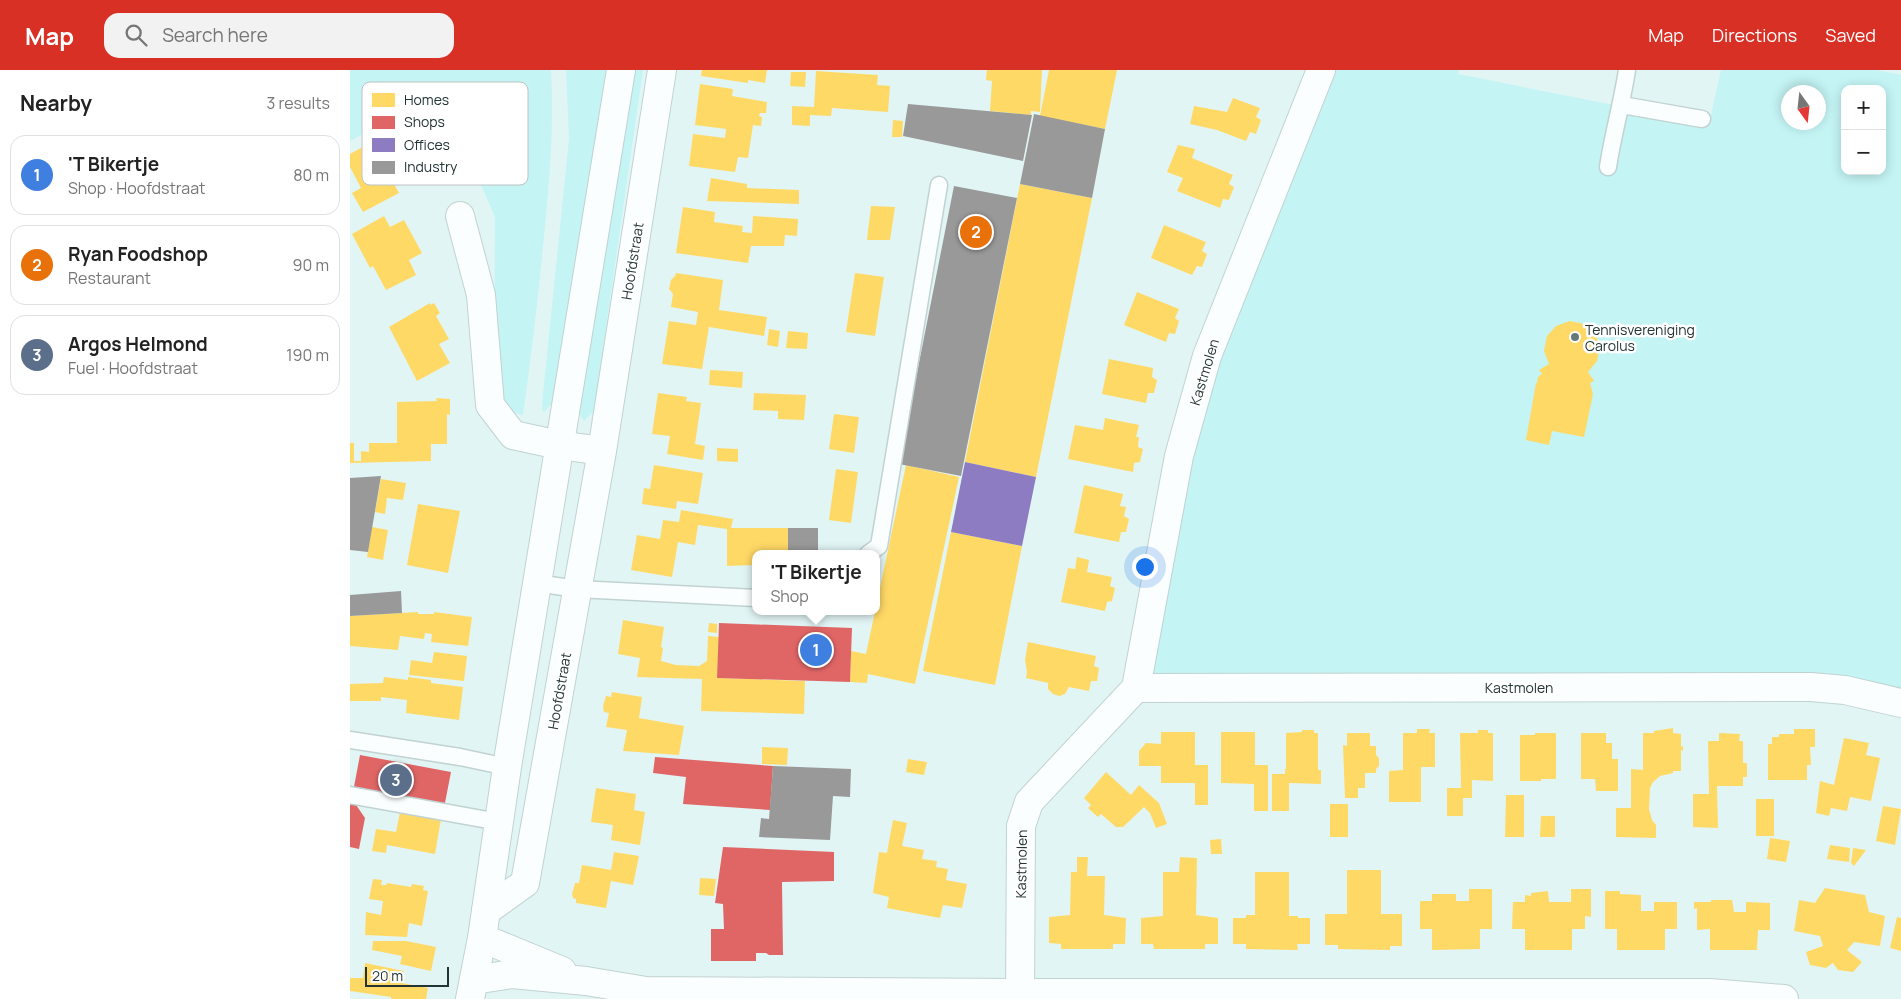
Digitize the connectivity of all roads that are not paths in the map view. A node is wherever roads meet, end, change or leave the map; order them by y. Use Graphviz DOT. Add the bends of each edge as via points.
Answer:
graph roads {
  1 [pos="662,70"];
  2 [pos="1321,70"];
  3 [pos="1627,70"];
  4 [pos="620,71"];
  5 [pos="1622,105"];
  6 [pos="1702,119"];
  7 [pos="1608,167"];
  8 [pos="939,184"];
  9 [pos="460,216"];
  10 [pos="559,445"];
  11 [pos="602,451"];
  12 [pos="874,550"];
  13 [pos="536,583"];
  14 [pos="577,589"];
  15 [pos="752,598"];
  16 [pos="1136,688"];
  17 [pos="1901,703"];
  18 [pos="350,740"];
  19 [pos="507,767"];
  20 [pos="350,794"];
  21 [pos="499,822"];
  22 [pos="484,924"];
  23 [pos="586,981"];
  24 [pos="472,990"];
  25 [pos="1020,996"];
  26 [pos="1784,999"];
  1 -- 11 [label="street, Hoofdstraat"];
  2 -- 16 [label="street, Kastmolen" via="1207,356 1179,456"];
  3 -- 5 [label="lane"];
  4 -- 10 [label="street"];
  5 -- 6 [label="lane"];
  5 -- 7 [label="lane"];
  8 -- 12 [label="lane" via="879,546"];
  9 -- 10 [label="street" via="481,295 490,406 513,435"];
  10 -- 11 [label="street"];
  10 -- 13 [label="street"];
  11 -- 14 [label="street, Hoofdstraat"];
  13 -- 14 [label="lane"];
  13 -- 19 [label="street"];
  14 -- 15 [label="lane"];
  14 -- 22 [label="street, Hoofdstraat" via="525,883"];
  16 -- 17 [label="street, Kastmolen" via="1811,687 1845,690"];
  16 -- 25 [label="street, Kastmolen" via="1029,802 1020,826"];
  18 -- 19 [label="lane"];
  19 -- 21 [label="street"];
  20 -- 21 [label="lane"];
  21 -- 22 [label="street"];
  22 -- 23 [label="street"];
  22 -- 24 [label="street"];
  23 -- 24 [label="street" via="512,974"];
  23 -- 25 [label="street" via="646,991"];
  25 -- 26 [label="street" via="1710,993"];
}
